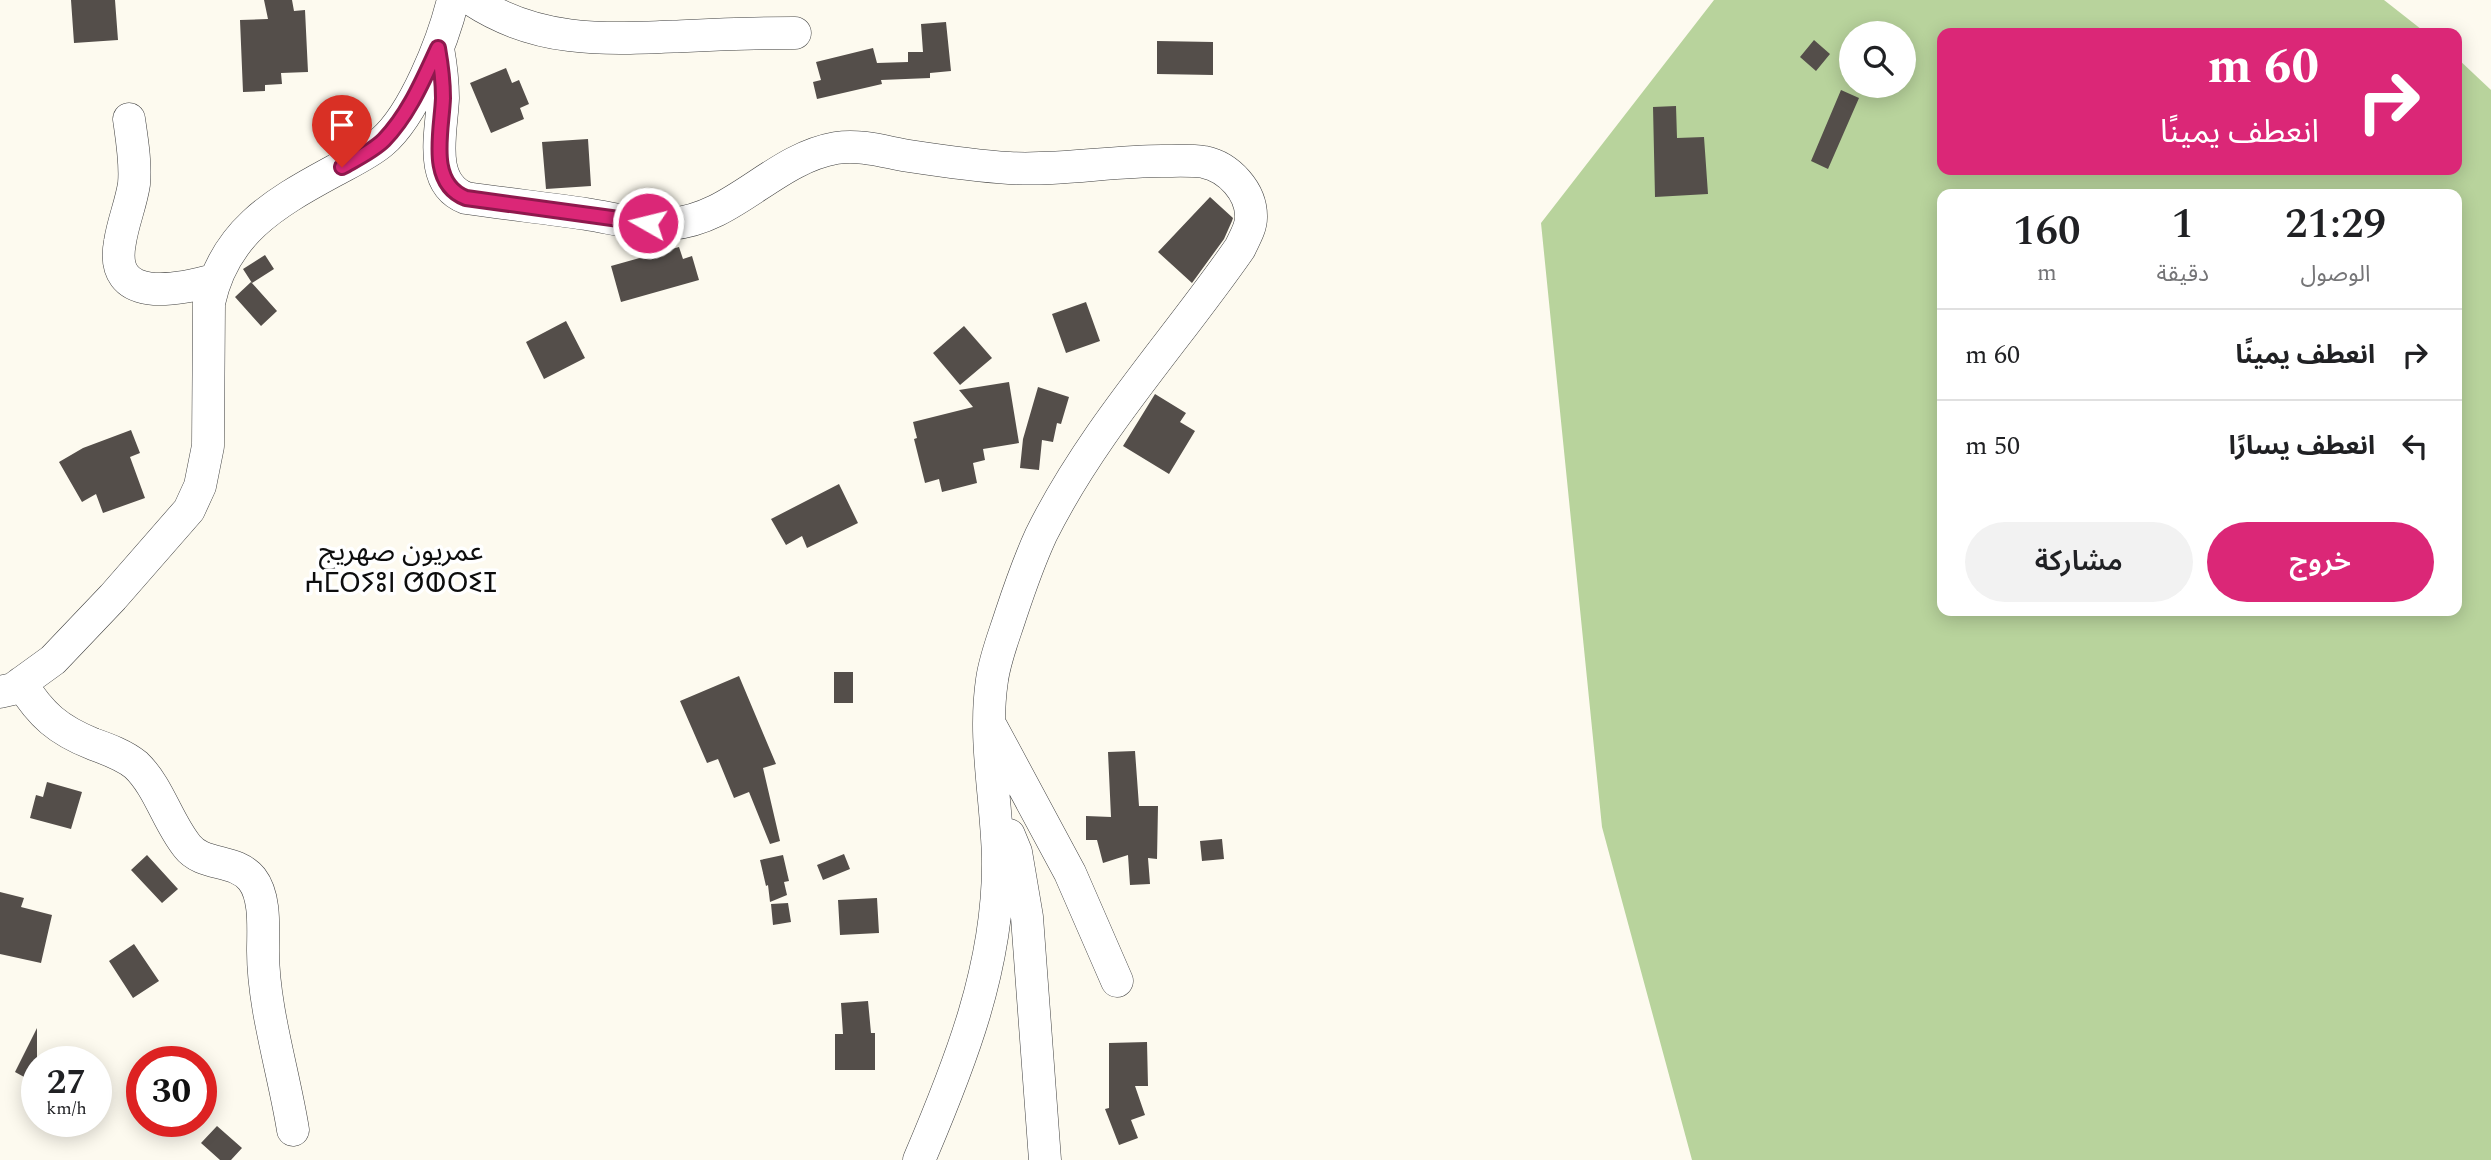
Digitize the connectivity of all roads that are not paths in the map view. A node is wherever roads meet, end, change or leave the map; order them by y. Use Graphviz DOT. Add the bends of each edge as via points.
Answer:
graph roads {
  1 [pos="453,0"];
  2 [pos="472,0"];
  3 [pos="795,33"];
  4 [pos="438,48"];
  5 [pos="129,119"];
  6 [pos="214,280"];
  7 [pos="11,688"];
  8 [pos="988,721"];
  9 [pos="994,799"];
  10 [pos="1118,981"];
  11 [pos="293,1130"];
  12 [pos="919,1160"];
  13 [pos="1045,1160"];
  1 -- 4 [label="street"];
  2 -- 3 [label="street" via="524,24 568,37"];
  4 -- 6 [label="street" via="417,92 383,142 252,223"];
  4 -- 8 [label="street" via="442,173 449,187 466,198 630,221 684,223 719,210 809,157 838,148 864,147 1009,168 1185,160 1218,168 1240,185 1252,219 1240,248 1102,433 1041,536 999,650"];
  5 -- 6 [label="street" via="134,181 119,243 121,269 134,284 149,290 186,288"];
  6 -- 7 [label="street" via="209,303 208,446 200,486 189,510 53,660"];
  7 -- 11 [label="street" via="49,719 140,770 193,853 233,866 253,880 259,892 263,967"];
  8 -- 9 [label="street"];
  8 -- 10 [label="street" via="1070,873"];
  9 -- 12 [label="street" via="998,860 988,965 969,1037"];
  9 -- 13 [label="street" via="1016,852 1027,916"];
}
